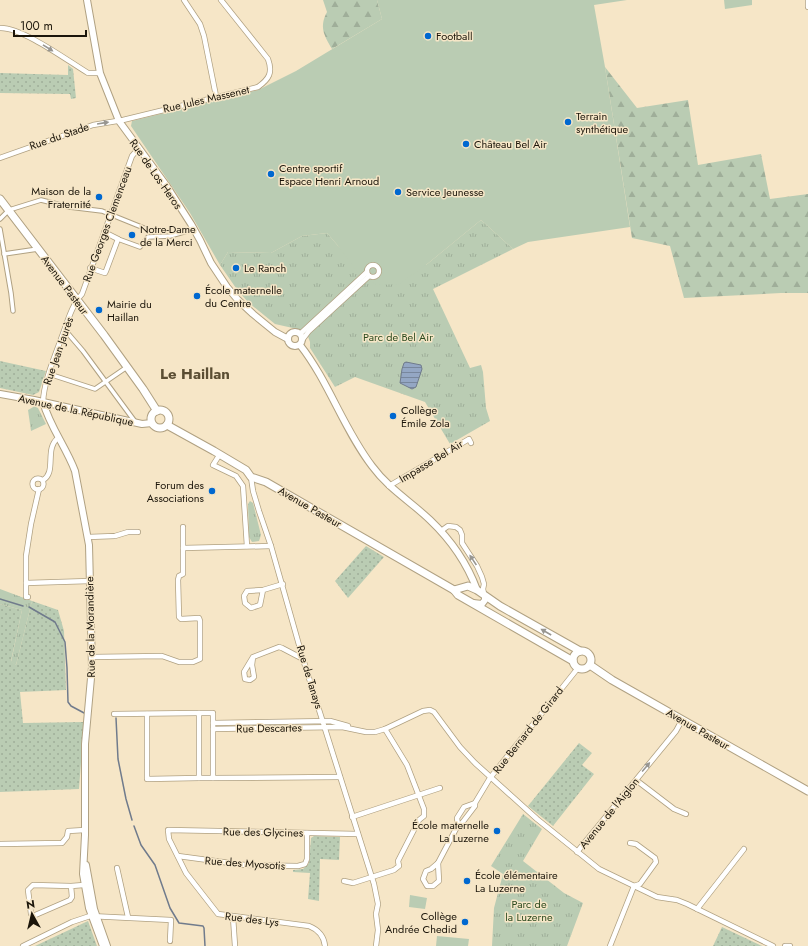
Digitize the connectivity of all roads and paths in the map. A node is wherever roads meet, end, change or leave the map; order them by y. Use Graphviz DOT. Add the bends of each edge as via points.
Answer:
graph roads {
  1 [pos="87,0"];
  2 [pos="186,0"];
  3 [pos="221,0"];
  4 [pos="808,0"];
  5 [pos="808,7"];
  6 [pos="0,28"];
  7 [pos="100,73"];
  8 [pos="216,96"];
  9 [pos="119,121"];
  10 [pos="138,149"];
  11 [pos="0,158"];
  12 [pos="0,199"];
  13 [pos="8,210"];
  14 [pos="110,216"];
  15 [pos="0,219"];
  16 [pos="144,228"];
  17 [pos="0,229"];
  18 [pos="194,229"];
  19 [pos="104,232"];
  20 [pos="118,239"];
  21 [pos="1,240"];
  22 [pos="39,249"];
  23 [pos="4,254"];
  24 [pos="90,268"];
  25 [pos="368,274"];
  26 [pos="76,300"];
  27 [pos="13,311"];
  28 [pos="65,330"];
  29 [pos="288,338"];
  30 [pos="301,339"];
  31 [pos="127,367"];
  32 [pos="49,374"];
  33 [pos="106,383"];
  34 [pos="0,394"];
  35 [pos="43,402"];
  36 [pos="157,411"];
  37 [pos="137,423"];
  38 [pos="152,423"];
  39 [pos="167,425"];
  40 [pos="58,438"];
  41 [pos="471,443"];
  42 [pos="220,454"];
  43 [pos="251,476"];
  44 [pos="43,480"];
  45 [pos="390,486"];
  46 [pos="39,489"];
  47 [pos="183,527"];
  48 [pos="441,531"];
  49 [pos="138,532"];
  50 [pos="88,537"];
  51 [pos="247,546"];
  52 [pos="271,546"];
  53 [pos="183,548"];
  54 [pos="471,574"];
  55 [pos="90,581"];
  56 [pos="26,583"];
  57 [pos="282,584"];
  58 [pos="464,586"];
  59 [pos="263,590"];
  60 [pos="454,590"];
  61 [pos="477,590"];
  62 [pos="485,596"];
  63 [pos="28,597"];
  64 [pos="473,603"];
  65 [pos="580,650"];
  66 [pos="91,657"];
  67 [pos="253,657"];
  68 [pos="303,659"];
  69 [pos="573,661"];
  70 [pos="590,665"];
  71 [pos="578,668"];
  72 [pos="199,713"];
  73 [pos="114,714"];
  74 [pos="147,714"];
  75 [pos="682,720"];
  76 [pos="323,721"];
  77 [pos="213,723"];
  78 [pos="325,728"];
  79 [pos="213,729"];
  80 [pos="385,729"];
  81 [pos="358,730"];
  82 [pos="340,777"];
  83 [pos="199,778"];
  84 [pos="213,778"];
  85 [pos="490,778"];
  86 [pos="636,780"];
  87 [pos="440,788"];
  88 [pos="808,791"];
  89 [pos="419,795"];
  90 [pos="475,803"];
  91 [pos="686,814"];
  92 [pos="352,817"];
  93 [pos="458,825"];
  94 [pos="85,830"];
  95 [pos="168,830"];
  96 [pos="307,833"];
  97 [pos="358,834"];
  98 [pos="630,843"];
  99 [pos="0,844"];
  100 [pos="744,849"];
  101 [pos="578,852"];
  102 [pos="178,856"];
  103 [pos="84,860"];
  104 [pos="438,863"];
  105 [pos="117,868"];
  106 [pos="372,877"];
  107 [pos="344,881"];
  108 [pos="84,885"];
  109 [pos="71,886"];
  110 [pos="634,886"];
  111 [pos="697,909"];
  112 [pos="94,916"];
  113 [pos="128,917"];
  114 [pos="233,917"];
  115 [pos="170,940"];
  116 [pos="23,946"];
  117 [pos="103,946"];
  118 [pos="107,946"];
  119 [pos="235,946"];
  120 [pos="325,946"];
  121 [pos="376,946"];
  122 [pos="610,946"];
  123 [pos="773,946"];
  124 [pos="785,946"];
  125 [pos="790,946"];
  1 -- 7 [label="street, Rue de Los Heros"];
  2 -- 8 [label="street" via="204,36"];
  3 -- 8 [label="street, Rue Jules Massenet" via="268,59 271,67 266,81 258,87"];
  4 -- 5 [label="street"];
  6 -- 7 [label="street, one-way" via="21,33 88,73"];
  7 -- 9 [label="street, Rue de Los Heros"];
  8 -- 9 [label="street, Rue Jules Massenet"];
  9 -- 10 [label="street, Rue de Los Heros"];
  11 -- 9 [label="street, Rue du Stade, one-way" via="93,125"];
  10 -- 14 [label="street, Rue Georges Clemenceau" via="132,156"];
  10 -- 18 [label="street, Rue de Los Heros"];
  12 -- 13 [label="main road, Avenue Pasteur"];
  13 -- 14 [label="street" via="41,200 102,212"];
  13 -- 15 [label="street"];
  13 -- 22 [label="main road, Avenue Pasteur"];
  14 -- 16 [label="street"];
  14 -- 19 [label="street, Rue Georges Clemenceau"];
  17 -- 21 [label="street"];
  18 -- 20 [label="street" via="170,236 148,237 140,247"];
  18 -- 29 [label="street, Rue de Los Heros" via="211,263 234,296 275,332"];
  19 -- 20 [label="street"];
  19 -- 24 [label="street, Rue Georges Clemenceau"];
  20 -- 24 [label="street" via="105,273"];
  21 -- 23 [label="street"];
  22 -- 23 [label="street"];
  22 -- 26 [label="main road, Avenue Pasteur"];
  23 -- 27 [label="street"];
  24 -- 26 [label="street, Rue Georges Clemenceau" via="82,294"];
  25 -- 30 [label="street"];
  26 -- 28 [label="street, Rue Jean Jaurès"];
  26 -- 31 [label="main road, Avenue Pasteur"];
  28 -- 32 [label="street, Rue Jean Jaurès"];
  28 -- 33 [label="street"];
  29 -- 30 [label="street" via="294,332"];
  29 -- 30 [label="street, Rue de Los Heros" via="293,346"];
  30 -- 45 [label="street" via="360,448"];
  31 -- 33 [label="street"];
  31 -- 36 [label="main road, Avenue Pasteur"];
  32 -- 33 [label="street" via="95,389"];
  32 -- 35 [label="street, Rue Jean Jaurès"];
  33 -- 37 [label="street"];
  34 -- 35 [label="street, Avenue de la République"];
  35 -- 37 [label="street, Avenue de la République"];
  35 -- 40 [label="street, Rue de la Morandière"];
  36 -- 38 [label="main road" via="153,415"];
  36 -- 39 [label="main road" via="168,414"];
  37 -- 38 [label="street, Avenue de la République"];
  38 -- 39 [label="main road" via="159,428"];
  39 -- 42 [label="main road, Avenue Pasteur"];
  40 -- 44 [label="street" via="51,447 51,462 47,477"];
  40 -- 50 [label="street, Rue de la Morandière" via="72,461"];
  41 -- 45 [label="street, Impasse Bel Air" via="469,439"];
  42 -- 43 [label="main road, Avenue Pasteur"];
  42 -- 51 [label="street" via="214,465 236,476 243,486"];
  43 -- 52 [label="street, Rue de Tanays" via="253,491"];
  43 -- 60 [label="main road, Avenue Pasteur" via="266,482"];
  44 -- 46 [label="street" via="43,486"];
  44 -- 46 [label="street" via="37,479 33,482 34,487"];
  45 -- 48 [label="street"];
  46 -- 56 [label="street" via="26,556"];
  47 -- 53 [label="street"];
  48 -- 54 [label="street"];
  62 -- 48 [label="street, one-way" via="482,577 462,544 460,530 448,526"];
  49 -- 50 [label="street"];
  50 -- 55 [label="street, Rue de la Morandière"];
  51 -- 52 [label="street"];
  51 -- 53 [label="street"];
  52 -- 57 [label="street, Rue de Tanays"];
  53 -- 66 [label="street" via="183,574 178,580 179,617 199,618 200,659 179,662 162,656"];
  54 -- 58 [label="street"];
  54 -- 61 [label="street"];
  55 -- 56 [label="street"];
  55 -- 66 [label="street, Rue de la Morandière"];
  56 -- 63 [label="street"];
  57 -- 59 [label="street"];
  57 -- 68 [label="street, Rue de Tanays"];
  58 -- 60 [label="main road"];
  58 -- 61 [label="main road, Avenue Pasteur"];
  59 -- 59 [label="street" via="247,591 244,596 245,603 251,608 260,605"];
  60 -- 64 [label="main road, Avenue Pasteur"];
  61 -- 62 [label="main road, Avenue Pasteur"];
  62 -- 64 [label="street" via="486,600 482,604"];
  65 -- 62 [label="main road, Avenue Pasteur, one-way"];
  64 -- 69 [label="main road, Avenue Pasteur"];
  65 -- 69 [label="main road" via="575,654"];
  65 -- 70 [label="main road, Avenue Pasteur" via="590,655"];
  66 -- 94 [label="street, Rue de la Morandière" via="85,744"];
  67 -- 68 [label="street" via="282,648"];
  68 -- 76 [label="street, Rue de Tanays"];
  69 -- 71 [label="main road, Avenue Pasteur"];
  70 -- 71 [label="main road"];
  70 -- 75 [label="main road, Avenue Pasteur"];
  71 -- 85 [label="street, Rue Bernard de Girard"];
  72 -- 74 [label="street"];
  72 -- 77 [label="street" via="213,713"];
  72 -- 83 [label="street"];
  73 -- 74 [label="street"];
  74 -- 83 [label="street" via="147,779"];
  86 -- 75 [label="street, Avenue de l'Aiglon, one-way"];
  75 -- 88 [label="main road, Avenue Pasteur"];
  76 -- 77 [label="street, Rue Descartes"];
  76 -- 78 [label="street, Rue de Tanays"];
  76 -- 81 [label="street, Rue Descartes" via="336,722"];
  77 -- 79 [label="street"];
  78 -- 79 [label="street, Rue Descartes"];
  78 -- 81 [label="street, Rue Descartes" via="342,727"];
  78 -- 82 [label="street, Rue de Tanays"];
  79 -- 84 [label="street"];
  80 -- 81 [label="street" via="375,732"];
  80 -- 85 [label="street" via="430,710 437,714 460,747"];
  80 -- 89 [label="street" via="407,765"];
  82 -- 84 [label="street"];
  82 -- 92 [label="street, Rue de Tanays"];
  83 -- 84 [label="street"];
  85 -- 90 [label="street"];
  85 -- 101 [label="street, Rue Bernard de Girard"];
  86 -- 91 [label="street" via="674,809"];
  86 -- 101 [label="street, Avenue de l'Aiglon"];
  87 -- 89 [label="street"];
  89 -- 92 [label="street"];
  89 -- 106 [label="street" via="424,816 419,820 398,861 399,866"];
  90 -- 93 [label="street"];
  90 -- 93 [label="street" via="464,807 457,818"];
  92 -- 97 [label="street, Rue de Tanays"];
  93 -- 104 [label="street"];
  94 -- 99 [label="street" via="68,831 62,843"];
  94 -- 103 [label="street, Rue de la Morandière"];
  95 -- 96 [label="street, Rue des Glycines"];
  95 -- 102 [label="street, Rue des Lys" via="169,839"];
  96 -- 97 [label="street, Rue des Glycines"];
  96 -- 102 [label="street, Rue des Myosotis" via="307,859 305,864 298,866 245,865"];
  97 -- 106 [label="street, Rue de Tanays"];
  98 -- 110 [label="street" via="636,844 655,858 656,862 640,884"];
  100 -- 111 [label="street"];
  101 -- 110 [label="street, Avenue de l'Aiglon" via="605,872"];
  102 -- 114 [label="street, Rue des Lys" via="186,874 218,914"];
  103 -- 108 [label="street, Rue de la Morandière"];
  103 -- 112 [label="street, Rue de la Morandière"];
  104 -- 104 [label="street" via="424,874 423,882 427,886 439,882"];
  105 -- 113 [label="street"];
  106 -- 107 [label="street" via="353,883"];
  106 -- 121 [label="street, Rue de Tanays" via="378,904"];
  108 -- 109 [label="street"];
  108 -- 112 [label="street, Rue de la Morandière" via="87,901"];
  109 -- 109 [label="street" via="70,900 33,916 31,914 29,887"];
  110 -- 111 [label="street, Avenue de l'Aiglon" via="657,897 677,900"];
  110 -- 122 [label="street"];
  111 -- 123 [label="street, Avenue de l'Aiglon"];
  112 -- 113 [label="street"];
  112 -- 116 [label="street" via="72,922"];
  112 -- 117 [label="street, Rue de la Morandière"];
  112 -- 118 [label="street, Rue de la Morandière"];
  113 -- 115 [label="street" via="171,920"];
  114 -- 119 [label="street"];
  114 -- 120 [label="street, Rue des Lys" via="309,926 321,934"];
  124 -- 125 [label="street"];
}
